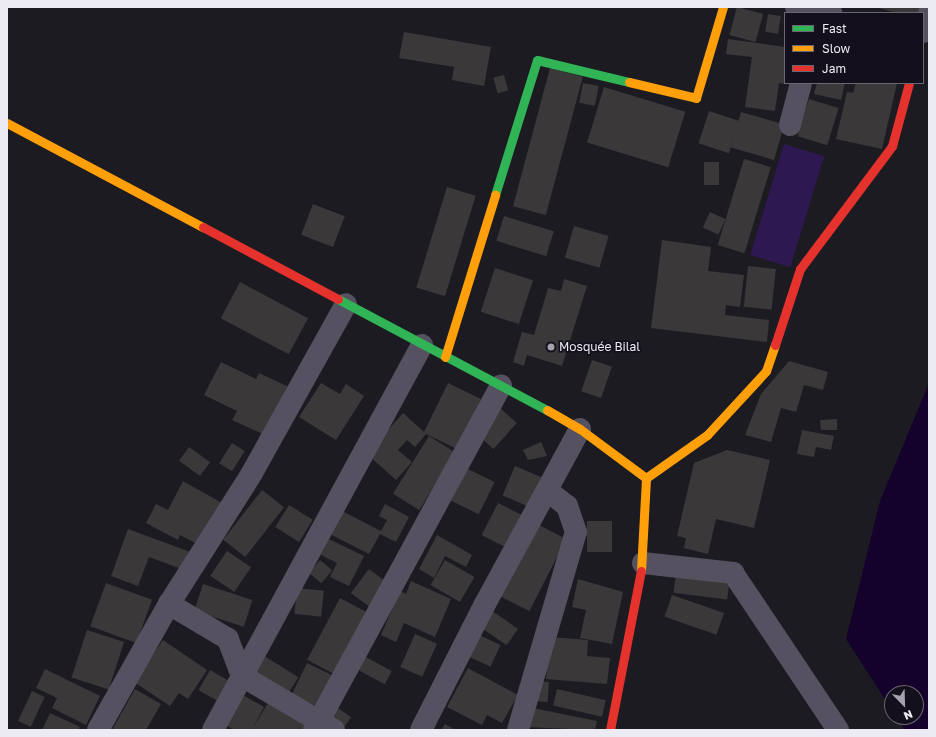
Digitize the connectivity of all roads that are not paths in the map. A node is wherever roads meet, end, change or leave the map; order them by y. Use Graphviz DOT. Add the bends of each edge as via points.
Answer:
graph roads {
  1 [pos="723,7"];
  2 [pos="796,7"];
  3 [pos="824,11"];
  4 [pos="929,13"];
  5 [pos="924,28"];
  6 [pos="801,84"];
  7 [pos="909,84"];
  8 [pos="7,123"];
  9 [pos="790,125"];
  10 [pos="346,304"];
  11 [pos="422,345"];
  12 [pos="445,357"];
  13 [pos="500,385"];
  14 [pos="580,429"];
  15 [pos="646,478"];
  16 [pos="548,491"];
  17 [pos="643,563"];
  18 [pos="169,604"];
  19 [pos="242,676"];
  20 [pos="322,727"];
  21 [pos="98,730"];
  22 [pos="213,730"];
  23 [pos="422,730"];
  24 [pos="518,730"];
  25 [pos="610,730"];
  26 [pos="838,730"];
  1 -- 12 [label="street" via="696,98 537,60"];
  2 -- 3 [label="street"];
  4 -- 5 [label="street"];
  6 -- 9 [label="street"];
  7 -- 15 [label="street" via="892,146 800,269 766,371 707,435"];
  8 -- 10 [label="street"];
  10 -- 11 [label="street"];
  10 -- 18 [label="street" via="252,473"];
  11 -- 12 [label="street"];
  11 -- 19 [label="street"];
  12 -- 13 [label="street"];
  13 -- 14 [label="street"];
  13 -- 20 [label="street"];
  14 -- 15 [label="street"];
  14 -- 16 [label="street"];
  15 -- 17 [label="street"];
  16 -- 23 [label="street" via="485,604"];
  16 -- 24 [label="street" via="567,506 576,532"];
  17 -- 25 [label="street"];
  17 -- 26 [label="street" via="733,573"];
  18 -- 19 [label="street" via="228,639"];
  18 -- 21 [label="street"];
  19 -- 20 [label="street"];
  19 -- 22 [label="street"];
}
